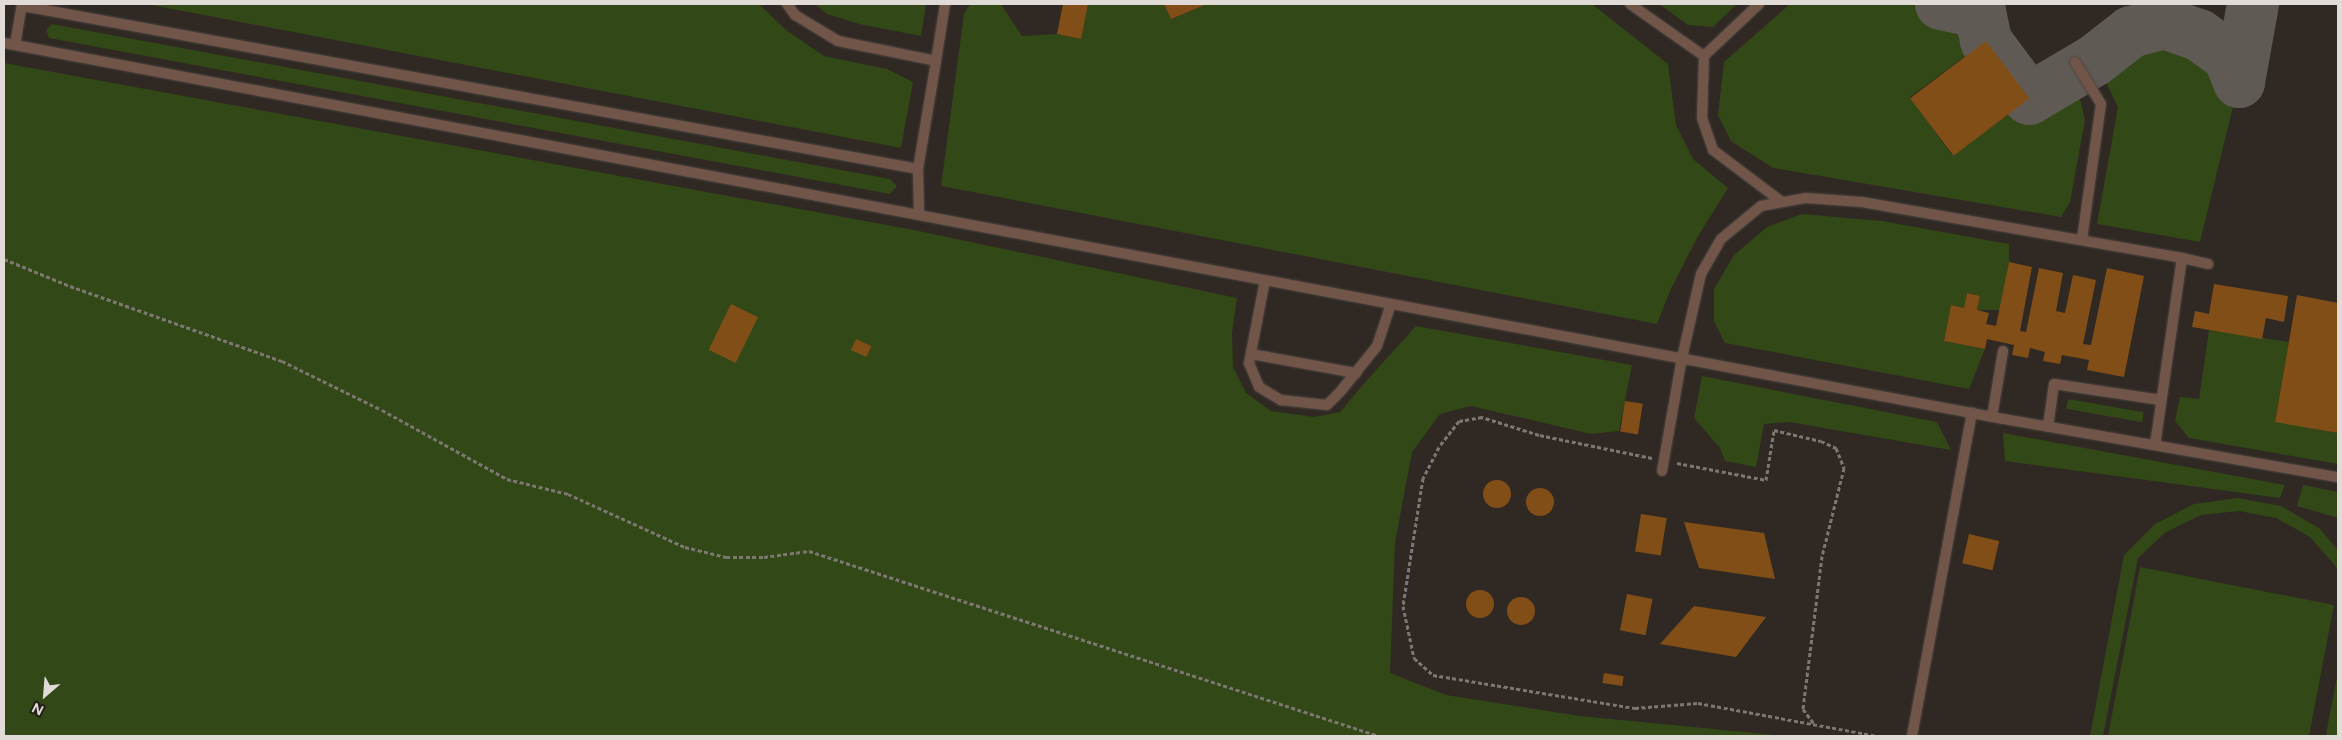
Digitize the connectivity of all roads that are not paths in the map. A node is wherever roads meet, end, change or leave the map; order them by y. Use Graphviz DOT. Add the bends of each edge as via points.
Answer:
graph roads {
  1 [pos="787,4"];
  2 [pos="945,4"];
  3 [pos="1630,4"];
  4 [pos="1759,4"];
  5 [pos="22,5"];
  6 [pos="4,43"];
  7 [pos="15,45"];
  8 [pos="1704,56"];
  9 [pos="936,61"];
  10 [pos="2075,62"];
  11 [pos="918,169"];
  12 [pos="1782,202"];
  13 [pos="919,214"];
  14 [pos="2082,240"];
  15 [pos="2182,258"];
  16 [pos="2208,264"];
  17 [pos="1265,280"];
  18 [pos="1391,304"];
  19 [pos="2003,351"];
  20 [pos="1251,354"];
  21 [pos="1682,358"];
  22 [pos="1356,373"];
  23 [pos="2162,400"];
  24 [pos="1972,413"];
  25 [pos="1992,417"];
  26 [pos="2048,427"];
  27 [pos="2155,445"];
  28 [pos="1662,472"];
  29 [pos="2338,477"];
  30 [pos="1912,736"];
  1 -- 9 [label="lane" via="794,15 838,41"];
  2 -- 9 [label="lane"];
  3 -- 8 [label="lane"];
  4 -- 8 [label="lane"];
  5 -- 7 [label="lane"];
  5 -- 11 [label="lane"];
  6 -- 7 [label="lane"];
  7 -- 13 [label="lane"];
  8 -- 12 [label="lane" via="1702,118 1713,150"];
  9 -- 11 [label="lane"];
  10 -- 14 [label="lane" via="2101,104"];
  11 -- 13 [label="lane"];
  12 -- 14 [label="lane" via="1806,198 1862,202"];
  12 -- 21 [label="lane" via="1761,206 1721,239 1701,274"];
  13 -- 17 [label="lane"];
  14 -- 15 [label="lane"];
  15 -- 16 [label="lane"];
  15 -- 23 [label="lane"];
  17 -- 18 [label="lane"];
  17 -- 20 [label="lane"];
  18 -- 21 [label="lane"];
  18 -- 22 [label="lane" via="1377,346"];
  19 -- 25 [label="lane"];
  20 -- 22 [label="lane"];
  20 -- 22 [label="lane" via="1249,362 1259,387 1281,400 1326,405"];
  21 -- 24 [label="lane"];
  21 -- 28 [label="lane"];
  23 -- 26 [label="lane" via="2054,384"];
  23 -- 27 [label="lane"];
  24 -- 25 [label="lane"];
  24 -- 30 [label="lane"];
  25 -- 26 [label="lane"];
  26 -- 27 [label="lane"];
  27 -- 29 [label="lane"];
}
